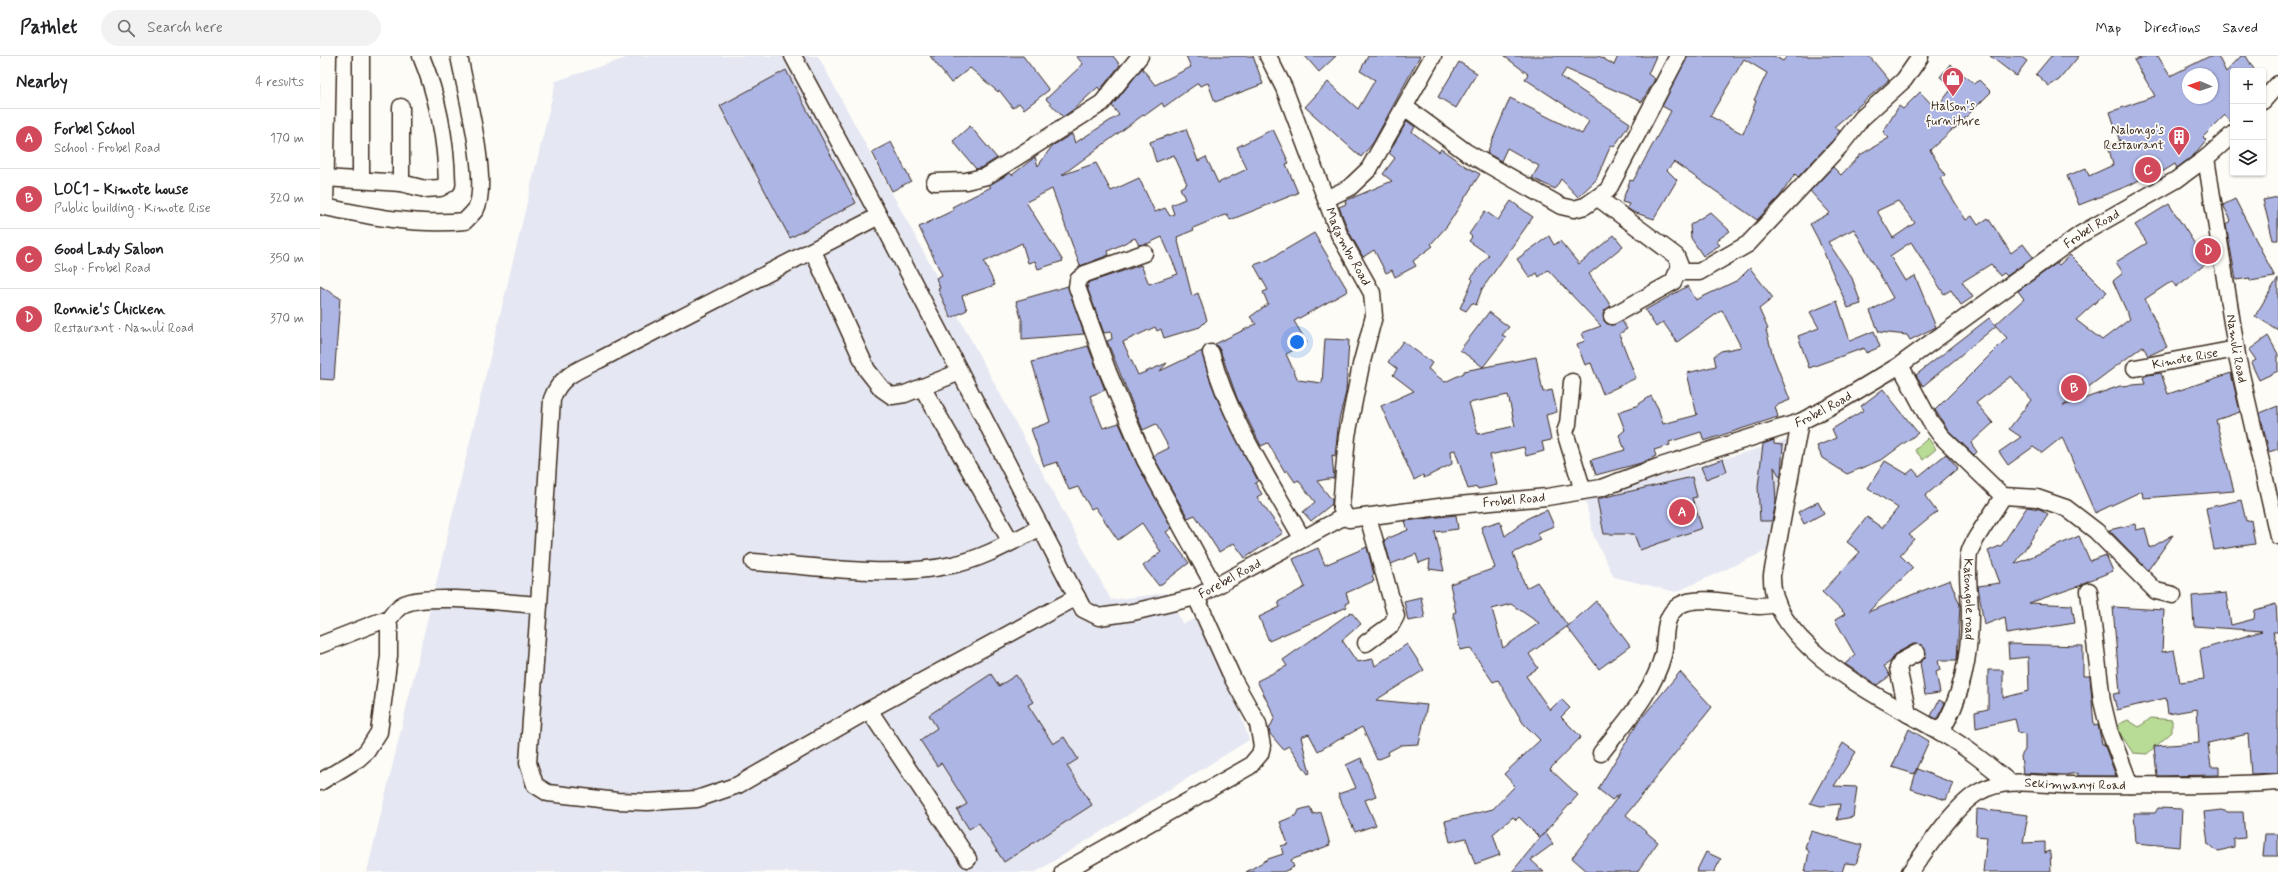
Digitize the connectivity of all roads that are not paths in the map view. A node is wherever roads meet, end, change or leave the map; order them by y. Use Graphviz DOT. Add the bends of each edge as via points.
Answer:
graph roads {
  1 [pos="328,56"];
  2 [pos="361,56"];
  3 [pos="421,56"];
  4 [pos="459,56"];
  5 [pos="793,56"];
  6 [pos="1140,56"];
  7 [pos="1268,56"];
  8 [pos="1433,56"];
  9 [pos="1678,56"];
  10 [pos="1920,57"];
  11 [pos="2278,84"];
  12 [pos="2266,98"];
  13 [pos="401,107"];
  14 [pos="1406,108"];
  15 [pos="2230,137"];
  16 [pos="2206,158"];
  17 [pos="325,178"];
  18 [pos="361,180"];
  19 [pos="935,182"];
  20 [pos="401,183"];
  21 [pos="1598,198"];
  22 [pos="1326,199"];
  23 [pos="322,207"];
  24 [pos="879,216"];
  25 [pos="813,251"];
  26 [pos="1144,253"];
  27 [pos="1679,272"];
  28 [pos="1612,316"];
  29 [pos="2236,349"];
  30 [pos="1211,353"];
  31 [pos="1900,365"];
  32 [pos="2135,368"];
  33 [pos="960,372"];
  34 [pos="1572,382"];
  35 [pos="922,387"];
  36 [pos="1800,422"];
  37 [pos="1583,491"];
  38 [pos="2003,496"];
  39 [pos="1345,516"];
  40 [pos="1368,517"];
  41 [pos="1041,527"];
  42 [pos="2278,536"];
  43 [pos="1302,538"];
  44 [pos="1011,542"];
  45 [pos="753,562"];
  46 [pos="1214,586"];
  47 [pos="2089,591"];
  48 [pos="2173,595"];
  49 [pos="1077,597"];
  50 [pos="1196,597"];
  51 [pos="1777,604"];
  52 [pos="540,605"];
  53 [pos="387,622"];
  54 [pos="1366,643"];
  55 [pos="320,645"];
  56 [pos="1917,653"];
  57 [pos="868,710"];
  58 [pos="1908,714"];
  59 [pos="1940,732"];
  60 [pos="1601,753"];
  61 [pos="320,782"];
  62 [pos="2009,782"];
  63 [pos="2278,782"];
  64 [pos="2130,785"];
  65 [pos="968,859"];
  66 [pos="1063,872"];
  67 [pos="1910,872"];
  1 -- 17 [label="street"];
  2 -- 18 [label="street"];
  3 -- 20 [label="street" via="436,97 446,149 447,184 440,188 425,189"];
  4 -- 23 [label="street" via="478,154 480,182 476,209 465,221 440,223"];
  5 -- 24 [label="street"];
  6 -- 19 [label="street" via="1102,103 987,176 966,181"];
  7 -- 22 [label="street, Magambo Road" via="1284,88"];
  8 -- 14 [label="street"];
  9 -- 21 [label="street" via="1608,190"];
  10 -- 27 [label="street" via="1904,80 1862,118 1840,146 1748,244 1699,272"];
  11 -- 12 [label="street"];
  13 -- 20 [label="street"];
  14 -- 21 [label="street" via="1466,152 1561,206 1574,209"];
  14 -- 22 [label="street" via="1363,177 1349,188"];
  15 -- 16 [label="street, Frobel Road"];
  16 -- 29 [label="street, Namuli Road"];
  16 -- 31 [label="street, Frobel Road" via="2170,183 2081,234"];
  17 -- 18 [label="street"];
  17 -- 23 [label="street"];
  18 -- 20 [label="street"];
  21 -- 27 [label="street" via="1676,256 1680,266"];
  22 -- 39 [label="street, Magambo Road" via="1339,234 1367,281 1374,307 1347,436 1342,507"];
  24 -- 25 [label="street"];
  24 -- 33 [label="street"];
  25 -- 35 [label="street" via="867,370 882,389 892,396"];
  25 -- 52 [label="street" via="570,373 555,389 552,399"];
  26 -- 46 [label="street" via="1084,274 1078,280 1077,287 1108,372 1145,460"];
  27 -- 28 [label="street" via="1673,282"];
  29 -- 32 [label="street, Kimote Rise"];
  29 -- 42 [label="street, Namuli Road"];
  30 -- 43 [label="street" via="1218,377 1240,424"];
  31 -- 36 [label="street, Frobel Road"];
  31 -- 38 [label="street" via="1941,436"];
  33 -- 35 [label="street"];
  33 -- 41 [label="street"];
  34 -- 37 [label="street" via="1565,432"];
  35 -- 44 [label="street"];
  36 -- 37 [label="street, Frobel Road" via="1601,488"];
  36 -- 51 [label="street" via="1772,575 1773,593"];
  37 -- 40 [label="street, Frobel Road"];
  38 -- 48 [label="street" via="2038,498 2066,508 2102,536 2150,586 2160,593"];
  38 -- 59 [label="street, Katongole road" via="1971,549 1967,651 1954,705"];
  39 -- 40 [label="street, Frobel Road" via="1350,519"];
  39 -- 43 [label="street, Forebel Road"];
  40 -- 54 [label="street" via="1396,616 1391,625"];
  41 -- 44 [label="street"];
  41 -- 49 [label="street"];
  43 -- 46 [label="street, Forebel Road"];
  44 -- 45 [label="street" via="952,565 889,572"];
  46 -- 50 [label="street, Forebel Road"];
  47 -- 64 [label="street" via="2103,708"];
  49 -- 50 [label="street" via="1083,609 1099,617"];
  49 -- 57 [label="street"];
  50 -- 66 [label="street, Forebel Road" via="1233,679 1258,724 1262,746 1260,754 1250,766"];
  51 -- 58 [label="street" via="1807,643 1834,668"];
  51 -- 60 [label="street" via="1760,606 1695,601 1680,605 1672,612 1664,631 1663,654 1650,688"];
  52 -- 53 [label="street" via="430,599 403,605"];
  52 -- 57 [label="street" via="528,763 534,784 548,793 648,802 697,799 738,785"];
  53 -- 55 [label="street" via="366,625"];
  53 -- 61 [label="street" via="390,630 379,732 367,751 358,759"];
  56 -- 58 [label="street" via="1902,661 1898,668"];
  57 -- 65 [label="street"];
  58 -- 59 [label="street"];
  59 -- 62 [label="street" via="1956,741"];
  62 -- 64 [label="street, Sekimwanyi Road"];
  62 -- 67 [label="street, Sekimwanyi Road" via="1986,788 1968,800"];
  63 -- 64 [label="street, Sekimwanyi Road"];
}
